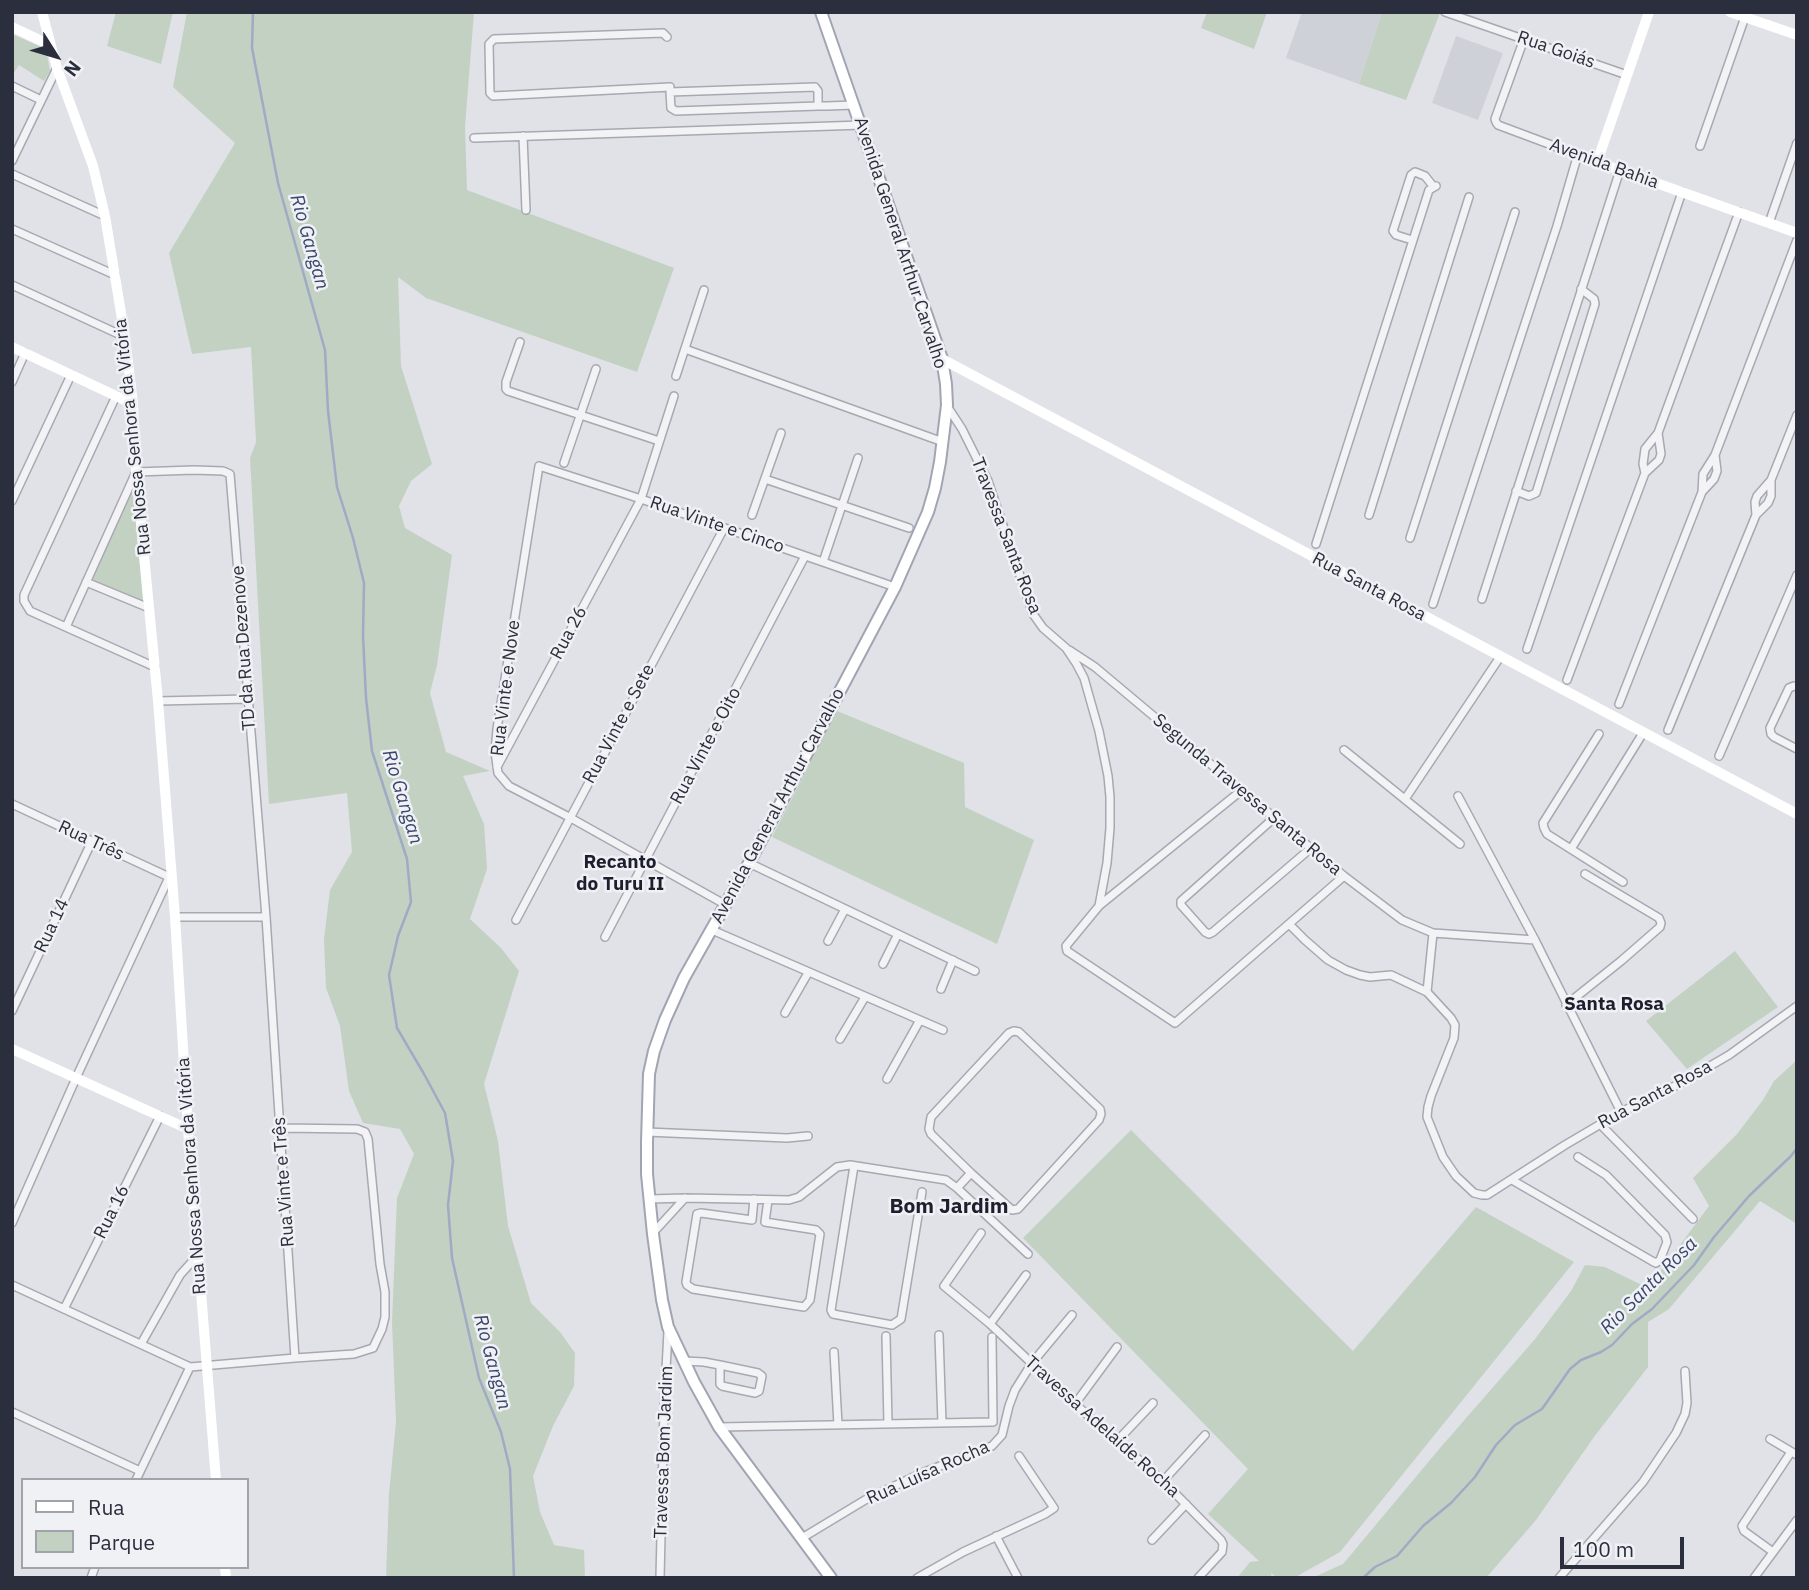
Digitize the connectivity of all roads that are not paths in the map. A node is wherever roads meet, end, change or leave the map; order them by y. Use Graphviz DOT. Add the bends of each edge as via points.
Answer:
graph roads {
  1 [pos="42,12"];
  2 [pos="821,12"];
  3 [pos="1446,12"];
  4 [pos="1649,12"];
  5 [pos="1730,12"];
  6 [pos="1455,14"];
  7 [pos="1745,17"];
  8 [pos="45,26"];
  9 [pos="12,27"];
  10 [pos="1797,35"];
  11 [pos="34,37"];
  12 [pos="667,37"];
  13 [pos="1524,39"];
  14 [pos="50,46"];
  15 [pos="57,68"];
  16 [pos="1627,75"];
  17 [pos="12,86"];
  18 [pos="670,87"];
  19 [pos="41,100"];
  20 [pos="855,105"];
  21 [pos="818,106"];
  22 [pos="862,125"];
  23 [pos="523,136"];
  24 [pos="474,138"];
  25 [pos="1797,143"];
  26 [pos="1700,146"];
  27 [pos="1578,155"];
  28 [pos="12,161"];
  29 [pos="1597,162"];
  30 [pos="1619,173"];
  31 [pos="12,174"];
  32 [pos="1681,195"];
  33 [pos="1469,197"];
  34 [pos="526,210"];
  35 [pos="1515,212"];
  36 [pos="1737,215"];
  37 [pos="105,216"];
  38 [pos="1769,223"];
  39 [pos="12,229"];
  40 [pos="1797,233"];
  41 [pos="1412,240"];
  42 [pos="1797,240"];
  43 [pos="115,275"];
  44 [pos="12,285"];
  45 [pos="1581,289"];
  46 [pos="704,290"];
  47 [pos="125,337"];
  48 [pos="520,342"];
  49 [pos="12,347"];
  50 [pos="685,349"];
  51 [pos="25,353"];
  52 [pos="942,359"];
  53 [pos="596,369"];
  54 [pos="71,375"];
  55 [pos="676,376"];
  56 [pos="12,382"];
  57 [pos="116,396"];
  58 [pos="674,396"];
  59 [pos="133,404"];
  60 [pos="947,405"];
  61 [pos="580,415"];
  62 [pos="1797,415"];
  63 [pos="781,433"];
  64 [pos="1658,433"];
  65 [pos="659,441"];
  66 [pos="943,442"];
  67 [pos="858,458"];
  68 [pos="564,463"];
  69 [pos="539,466"];
  70 [pos="136,472"];
  71 [pos="1645,473"];
  72 [pos="765,479"];
  73 [pos="1770,480"];
  74 [pos="1516,492"];
  75 [pos="640,499"];
  76 [pos="12,501"];
  77 [pos="842,505"];
  78 [pos="1369,514"];
  79 [pos="752,515"];
  80 [pos="1756,515"];
  81 [pos="724,528"];
  82 [pos="909,528"];
  83 [pos="1410,538"];
  84 [pos="1316,544"];
  85 [pos="805,556"];
  86 [pos="823,562"];
  87 [pos="1797,575"];
  88 [pos="86,582"];
  89 [pos="895,587"];
  90 [pos="1482,599"];
  91 [pos="1433,604"];
  92 [pos="149,608"];
  93 [pos="66,626"];
  94 [pos="1066,648"];
  95 [pos="1527,649"];
  96 [pos="1500,657"];
  97 [pos="155,667"];
  98 [pos="1567,680"];
  99 [pos="1794,686"];
  100 [pos="248,699"];
  101 [pos="158,701"];
  102 [pos="1619,704"];
  103 [pos="1668,730"];
  104 [pos="1643,733"];
  105 [pos="1599,734"];
  106 [pos="1797,749"];
  107 [pos="1344,750"];
  108 [pos="1719,756"];
  109 [pos="497,767"];
  110 [pos="1242,790"];
  111 [pos="1458,796"];
  112 [pos="1405,799"];
  113 [pos="12,804"];
  114 [pos="1797,814"];
  115 [pos="569,817"];
  116 [pos="1274,818"];
  117 [pos="92,841"];
  118 [pos="1460,844"];
  119 [pos="1311,848"];
  120 [pos="1571,849"];
  121 [pos="646,860"];
  122 [pos="749,863"];
  123 [pos="1586,874"];
  124 [pos="170,875"];
  125 [pos="1344,876"];
  126 [pos="1623,883"];
  127 [pos="726,905"];
  128 [pos="1099,905"];
  129 [pos="845,909"];
  130 [pos="175,917"];
  131 [pos="266,917"];
  132 [pos="516,920"];
  133 [pos="1289,924"];
  134 [pos="712,930"];
  135 [pos="1433,933"];
  136 [pos="898,934"];
  137 [pos="605,937"];
  138 [pos="1535,940"];
  139 [pos="828,941"];
  140 [pos="953,960"];
  141 [pos="883,964"];
  142 [pos="975,971"];
  143 [pos="808,973"];
  144 [pos="941,989"];
  145 [pos="1427,992"];
  146 [pos="865,997"];
  147 [pos="1566,1005"];
  148 [pos="1797,1006"];
  149 [pos="12,1011"];
  150 [pos="785,1013"];
  151 [pos="920,1020"];
  152 [pos="943,1030"];
  153 [pos="840,1039"];
  154 [pos="12,1049"];
  155 [pos="76,1078"];
  156 [pos="887,1079"];
  157 [pos="1621,1112"];
  158 [pos="160,1116"];
  159 [pos="1600,1124"];
  160 [pos="281,1128"];
  161 [pos="188,1129"];
  162 [pos="647,1132"];
  163 [pos="808,1136"];
  164 [pos="1578,1157"];
  165 [pos="854,1166"];
  166 [pos="971,1173"];
  167 [pos="1512,1180"];
  168 [pos="957,1188"];
  169 [pos="922,1192"];
  170 [pos="685,1198"];
  171 [pos="649,1199"];
  172 [pos="754,1199"];
  173 [pos="768,1200"];
  174 [pos="1693,1219"];
  175 [pos="752,1220"];
  176 [pos="765,1222"];
  177 [pos="12,1223"];
  178 [pos="982,1233"];
  179 [pos="653,1234"];
  180 [pos="1028,1254"];
  181 [pos="198,1255"];
  182 [pos="1026,1275"];
  183 [pos="12,1285"];
  184 [pos="64,1309"];
  185 [pos="1072,1315"];
  186 [pos="990,1324"];
  187 [pos="668,1327"];
  188 [pos="939,1335"];
  189 [pos="886,1336"];
  190 [pos="992,1337"];
  191 [pos="141,1344"];
  192 [pos="1117,1348"];
  193 [pos="834,1352"];
  194 [pos="295,1358"];
  195 [pos="684,1361"];
  196 [pos="1032,1363"];
  197 [pos="206,1365"];
  198 [pos="720,1365"];
  199 [pos="190,1367"];
  200 [pos="1685,1371"];
  201 [pos="1153,1403"];
  202 [pos="1075,1404"];
  203 [pos="12,1412"];
  204 [pos="942,1423"];
  205 [pos="888,1424"];
  206 [pos="838,1425"];
  207 [pos="719,1427"];
  208 [pos="1205,1435"];
  209 [pos="1770,1438"];
  210 [pos="1118,1440"];
  211 [pos="1794,1453"];
  212 [pos="1019,1456"];
  213 [pos="140,1471"];
  214 [pos="137,1478"];
  215 [pos="216,1478"];
  216 [pos="1163,1481"];
  217 [pos="1186,1504"];
  218 [pos="1797,1520"];
  219 [pos="996,1536"];
  220 [pos="802,1538"];
  221 [pos="1152,1540"];
  222 [pos="1773,1552"];
  223 [pos="93,1573"];
  224 [pos="101,1578"];
  225 [pos="660,1578"];
  226 [pos="831,1578"];
  227 [pos="916,1578"];
  228 [pos="1018,1578"];
  229 [pos="1198,1578"];
  230 [pos="1559,1578"];
  231 [pos="1754,1578"];
  1 -- 8 [label="street, Rua Nossa Senhora da Vitória"];
  2 -- 20 [label="main road, Avenida General Arthur Carvalho"];
  3 -- 6 [label="street, Rua Goiás"];
  4 -- 16 [label="street"];
  5 -- 7 [label="street"];
  6 -- 13 [label="street, Rua Goiás"];
  7 -- 10 [label="street"];
  7 -- 26 [label="street"];
  8 -- 11 [label="street"];
  8 -- 14 [label="street, Rua Nossa Senhora da Vitória"];
  9 -- 11 [label="street"];
  11 -- 14 [label="street"];
  12 -- 18 [label="street" via="663,33 494,39 489,44 490,93"];
  13 -- 16 [label="street, Rua Goiás"];
  13 -- 27 [label="street, Avenida Bahia" via="1496,122"];
  14 -- 15 [label="street, Rua Nossa Senhora da Vitória"];
  15 -- 19 [label="street"];
  15 -- 37 [label="street, Rua Nossa Senhora da Vitória" via="93,166"];
  16 -- 29 [label="street"];
  17 -- 19 [label="street"];
  19 -- 28 [label="street"];
  20 -- 21 [label="street"];
  20 -- 22 [label="main road, Avenida General Arthur Carvalho"];
  21 -- 21 [label="street" via="676,111 671,108 670,92 816,87"];
  22 -- 23 [label="street"];
  22 -- 52 [label="main road, Avenida General Arthur Carvalho"];
  23 -- 24 [label="street"];
  23 -- 34 [label="street"];
  25 -- 38 [label="street"];
  27 -- 29 [label="street, Avenida Bahia"];
  27 -- 91 [label="street"];
  29 -- 30 [label="street, Avenida Bahia"];
  30 -- 32 [label="street, Avenida Bahia"];
  30 -- 45 [label="street"];
  31 -- 37 [label="street"];
  32 -- 36 [label="street, Avenida Bahia"];
  32 -- 95 [label="street"];
  33 -- 78 [label="street"];
  35 -- 83 [label="street"];
  36 -- 38 [label="street, Avenida Bahia"];
  36 -- 64 [label="street"];
  37 -- 43 [label="street, Rua Nossa Senhora da Vitória"];
  38 -- 40 [label="street, Avenida Bahia"];
  39 -- 43 [label="street"];
  41 -- 41 [label="street" via="1434,186 1415,172 1393,231"];
  41 -- 84 [label="street"];
  42 -- 102 [label="street" via="1715,456 1714,479 1702,492"];
  43 -- 47 [label="street, Rua Nossa Senhora da Vitória"];
  44 -- 47 [label="street"];
  45 -- 74 [label="street"];
  45 -- 74 [label="street" via="1595,304 1536,493"];
  46 -- 50 [label="street"];
  47 -- 59 [label="street, Rua Nossa Senhora da Vitória"];
  48 -- 61 [label="street" via="506,388"];
  49 -- 51 [label="street"];
  50 -- 55 [label="street"];
  50 -- 66 [label="street"];
  51 -- 54 [label="street"];
  51 -- 56 [label="street"];
  52 -- 60 [label="main road, Avenida General Arthur Carvalho"];
  52 -- 96 [label="street, Rua Santa Rosa" via="1160,480"];
  53 -- 61 [label="street"];
  54 -- 57 [label="street"];
  54 -- 76 [label="street"];
  57 -- 59 [label="street"];
  57 -- 93 [label="street" via="24,595 30,611"];
  58 -- 65 [label="street, Rua 26"];
  59 -- 70 [label="street, Rua Nossa Senhora da Vitória"];
  60 -- 66 [label="main road, Avenida General Arthur Carvalho"];
  60 -- 94 [label="street, Travessa Santa Rosa" via="988,481 1033,614"];
  61 -- 65 [label="street"];
  61 -- 68 [label="street"];
  62 -- 73 [label="street"];
  63 -- 72 [label="street"];
  64 -- 71 [label="street" via="1645,449"];
  64 -- 71 [label="street" via="1661,454"];
  65 -- 75 [label="street, Rua 26"];
  66 -- 89 [label="main road, Avenida General Arthur Carvalho" via="928,512"];
  67 -- 77 [label="street"];
  69 -- 75 [label="street, Rua Vinte e Cinco"];
  69 -- 109 [label="street, Rua Vinte e Nove" via="497,729"];
  70 -- 88 [label="street"];
  70 -- 92 [label="street, Rua Nossa Senhora da Vitória"];
  70 -- 100 [label="street, TD da Rua Dezenove" via="230,474"];
  71 -- 98 [label="street"];
  72 -- 77 [label="street"];
  72 -- 79 [label="street"];
  73 -- 80 [label="street" via="1757,496"];
  73 -- 80 [label="street" via="1771,496"];
  74 -- 90 [label="street"];
  75 -- 81 [label="street, Rua Vinte e Cinco"];
  75 -- 109 [label="street, Rua 26"];
  77 -- 82 [label="street"];
  77 -- 86 [label="street"];
  80 -- 103 [label="street"];
  81 -- 85 [label="street, Rua Vinte e Cinco"];
  81 -- 115 [label="street, Rua Vinte e Sete"];
  85 -- 86 [label="street, Rua Vinte e Cinco"];
  85 -- 121 [label="street, Rua Vinte e Oito"];
  86 -- 89 [label="street, Rua Vinte e Cinco"];
  87 -- 108 [label="street"];
  88 -- 92 [label="street"];
  88 -- 93 [label="street"];
  89 -- 122 [label="main road, Avenida General Arthur Carvalho"];
  92 -- 97 [label="street, Rua Nossa Senhora da Vitória"];
  93 -- 97 [label="street"];
  94 -- 110 [label="street, Segunda Travessa Santa Rosa"];
  94 -- 128 [label="street, Travessa Santa Rosa" via="1084,678 1108,776 1110,828"];
  96 -- 104 [label="street, Rua Santa Rosa"];
  96 -- 112 [label="street"];
  97 -- 101 [label="street, Rua Nossa Senhora da Vitória"];
  99 -- 106 [label="street" via="1770,731"];
  100 -- 101 [label="street"];
  100 -- 131 [label="street, TD da Rua Dezenove"];
  101 -- 124 [label="street, Rua Nossa Senhora da Vitória"];
  104 -- 114 [label="street, Rua Santa Rosa"];
  104 -- 120 [label="street"];
  105 -- 120 [label="street" via="1543,824 1546,834"];
  107 -- 112 [label="street"];
  109 -- 115 [label="street, Rua Vinte e Nove" via="509,786"];
  110 -- 116 [label="street, Segunda Travessa Santa Rosa"];
  110 -- 128 [label="street, Travessa Santa Rosa"];
  111 -- 138 [label="street"];
  112 -- 118 [label="street"];
  113 -- 117 [label="street, Rua Três"];
  115 -- 121 [label="street, Rua Vinte e Nove"];
  115 -- 132 [label="street, Rua Vinte e Sete"];
  116 -- 119 [label="street, Segunda Travessa Santa Rosa"];
  116 -- 119 [label="street" via="1181,901 1205,932 1213,932"];
  117 -- 124 [label="street, Rua Três"];
  117 -- 149 [label="street, Rua 14"];
  119 -- 125 [label="street, Segunda Travessa Santa Rosa"];
  120 -- 126 [label="street"];
  121 -- 127 [label="street, Rua Vinte e Nove"];
  121 -- 137 [label="street, Rua Vinte e Oito"];
  122 -- 127 [label="main road, Avenida General Arthur Carvalho"];
  122 -- 129 [label="street"];
  123 -- 147 [label="street" via="1661,920 1660,927"];
  124 -- 130 [label="street, Rua Nossa Senhora da Vitória"];
  124 -- 155 [label="street, Rua Nossa Senhora da Vitória"];
  125 -- 133 [label="street"];
  125 -- 135 [label="street, Segunda Travessa Santa Rosa" via="1395,916"];
  127 -- 134 [label="main road, Avenida General Arthur Carvalho"];
  128 -- 133 [label="street, Travessa Santa Rosa" via="1066,949 1175,1023"];
  129 -- 136 [label="street"];
  129 -- 139 [label="street"];
  130 -- 131 [label="street"];
  130 -- 161 [label="street, Rua Nossa Senhora da Vitória"];
  131 -- 160 [label="street, Rua Vinte e Três"];
  133 -- 145 [label="street" via="1328,960 1346,970 1370,977 1391,975"];
  134 -- 143 [label="street"];
  134 -- 162 [label="main road, Avenida General Arthur Carvalho" via="684,978 659,1036 649,1074"];
  135 -- 138 [label="street, Segunda Travessa Santa Rosa"];
  135 -- 145 [label="street"];
  136 -- 140 [label="street"];
  136 -- 141 [label="street"];
  138 -- 147 [label="street"];
  140 -- 142 [label="street"];
  140 -- 144 [label="street"];
  143 -- 146 [label="street"];
  143 -- 150 [label="street"];
  145 -- 167 [label="street" via="1455,1025 1427,1117 1443,1157 1474,1193 1487,1195"];
  146 -- 151 [label="street"];
  146 -- 153 [label="street"];
  147 -- 157 [label="street"];
  148 -- 157 [label="street, Rua Santa Rosa" via="1728,1055"];
  151 -- 152 [label="street"];
  151 -- 156 [label="street"];
  154 -- 155 [label="street"];
  155 -- 158 [label="street"];
  155 -- 177 [label="street, Rua Nossa Senhora da Vitória"];
  157 -- 159 [label="street, Rua Santa Rosa"];
  158 -- 161 [label="street"];
  158 -- 184 [label="street, Rua 16"];
  159 -- 167 [label="street, Rua Santa Rosa"];
  159 -- 174 [label="street"];
  160 -- 194 [label="street, Rua Vinte e Três"];
  160 -- 194 [label="street" via="365,1132 385,1292 385,1317 373,1348 354,1354"];
  161 -- 181 [label="street, Rua Nossa Senhora da Vitória"];
  162 -- 163 [label="street"];
  162 -- 171 [label="main road, Avenida General Arthur Carvalho"];
  164 -- 167 [label="street" via="1606,1175 1665,1235 1667,1242 1658,1262"];
  165 -- 168 [label="street" via="946,1180"];
  165 -- 169 [label="street" via="833,1314 892,1325 901,1320"];
  165 -- 173 [label="street" via="837,1167 794,1199"];
  166 -- 166 [label="street" via="1008,1208 1018,1209 1099,1120 1100,1109 1019,1032 1009,1033 931,1117 931,1134"];
  166 -- 168 [label="street"];
  168 -- 180 [label="street"];
  170 -- 171 [label="street"];
  170 -- 172 [label="street"];
  170 -- 179 [label="street"];
  171 -- 179 [label="main road, Avenida General Arthur Carvalho"];
  172 -- 173 [label="street"];
  172 -- 175 [label="street"];
  173 -- 176 [label="street"];
  175 -- 176 [label="street"];
  175 -- 176 [label="street" via="697,1214 687,1285 806,1306 819,1232"];
  178 -- 186 [label="street, Travessa Adelaíde Rocha" via="944,1286"];
  179 -- 187 [label="main road, Avenida General Arthur Carvalho"];
  181 -- 191 [label="street" via="180,1275"];
  181 -- 197 [label="street, Rua Nossa Senhora da Vitória"];
  182 -- 186 [label="street"];
  183 -- 184 [label="street"];
  184 -- 191 [label="street"];
  185 -- 196 [label="street, Rua Luísa Rocha"];
  186 -- 196 [label="street, Travessa Adelaíde Rocha"];
  187 -- 195 [label="main road, Avenida General Arthur Carvalho"];
  187 -- 225 [label="street, Travessa Bom Jardim"];
  188 -- 204 [label="street"];
  189 -- 205 [label="street"];
  190 -- 204 [label="street" via="993,1422"];
  191 -- 199 [label="street"];
  192 -- 202 [label="street"];
  193 -- 206 [label="street"];
  194 -- 197 [label="street"];
  195 -- 198 [label="street"];
  195 -- 207 [label="main road, Avenida General Arthur Carvalho"];
  196 -- 202 [label="street, Travessa Adelaíde Rocha"];
  196 -- 220 [label="street, Rua Luísa Rocha" via="1011,1399 1002,1435 992,1446 876,1495"];
  197 -- 199 [label="street"];
  197 -- 215 [label="street, Rua Nossa Senhora da Vitória"];
  198 -- 198 [label="street" via="761,1374 759,1391 722,1386"];
  199 -- 213 [label="street"];
  200 -- 230 [label="street" via="1685,1414 1669,1443 1643,1482"];
  201 -- 210 [label="street"];
  202 -- 210 [label="street, Travessa Adelaíde Rocha"];
  203 -- 213 [label="street"];
  204 -- 205 [label="street"];
  205 -- 206 [label="street"];
  206 -- 207 [label="street"];
  207 -- 220 [label="main road, Avenida General Arthur Carvalho"];
  208 -- 216 [label="street"];
  209 -- 211 [label="street"];
  210 -- 216 [label="street, Travessa Adelaíde Rocha"];
  211 -- 222 [label="street" via="1742,1526"];
  212 -- 219 [label="street" via="1054,1508"];
  213 -- 214 [label="street"];
  216 -- 217 [label="street, Travessa Adelaíde Rocha"];
  217 -- 221 [label="street"];
  217 -- 229 [label="street, Travessa Adelaíde Rocha" via="1223,1544 1219,1556"];
  218 -- 222 [label="street"];
  219 -- 227 [label="street"];
  219 -- 228 [label="street"];
  220 -- 226 [label="main road, Avenida General Arthur Carvalho"];
  222 -- 231 [label="street"];
  223 -- 224 [label="street"];
}
